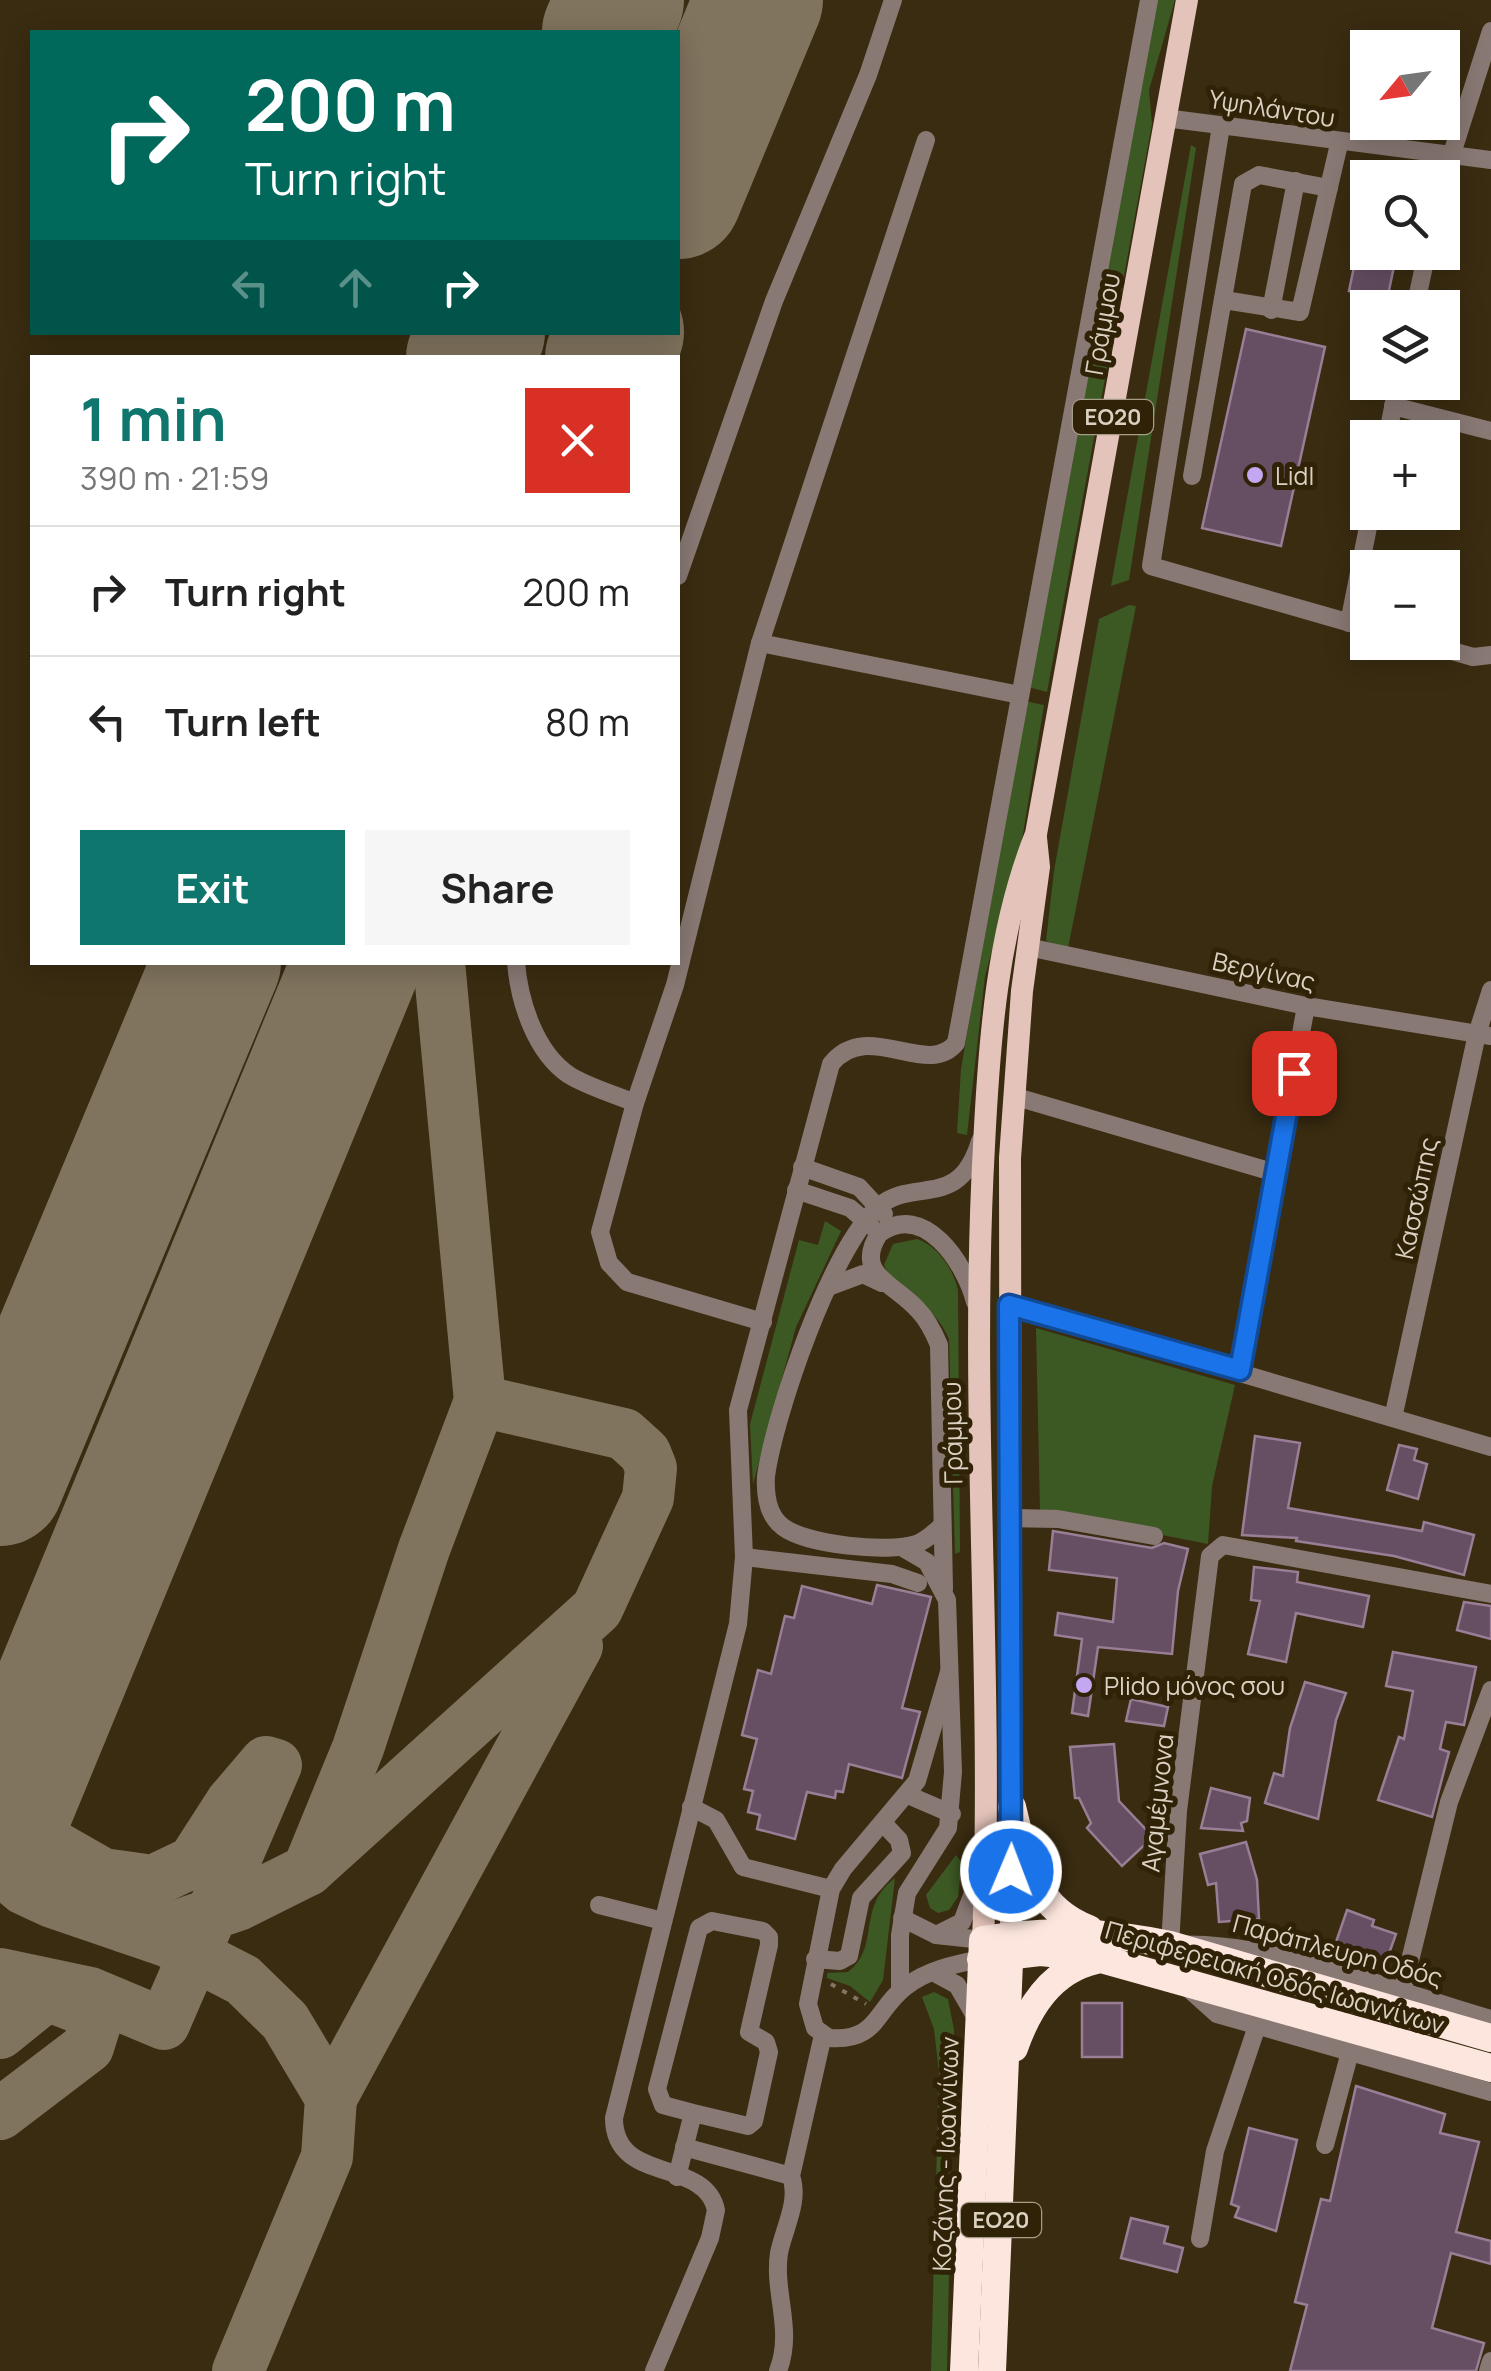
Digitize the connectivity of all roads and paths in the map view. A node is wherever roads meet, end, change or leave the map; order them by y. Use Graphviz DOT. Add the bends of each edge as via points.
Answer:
graph roads {
  1 [pos="893,0"];
  2 [pos="1149,0"];
  3 [pos="1187,0"];
  4 [pos="1491,30"];
  5 [pos="1166,118"];
  6 [pos="1221,126"];
  7 [pos="926,140"];
  8 [pos="1340,144"];
  9 [pos="1448,158"];
  10 [pos="1491,160"];
  11 [pos="1296,182"];
  12 [pos="1330,188"];
  13 [pos="1224,300"];
  14 [pos="1271,310"];
  15 [pos="1394,400"];
  16 [pos="1393,406"];
  17 [pos="1390,420"];
  18 [pos="1491,431"];
  19 [pos="1192,476"];
  20 [pos="680,570"];
  21 [pos="1350,623"];
  22 [pos="760,643"];
  23 [pos="1460,650"];
  24 [pos="1490,656"];
  25 [pos="1020,695"];
  26 [pos="1036,834"];
  27 [pos="1028,948"];
  28 [pos="680,961"];
  29 [pos="517,965"];
  30 [pos="679,965"];
  31 [pos="1491,990"];
  32 [pos="1306,1006"];
  33 [pos="1484,1035"];
  34 [pos="1013,1096"];
  35 [pos="636,1102"];
  36 [pos="985,1124"];
  37 [pos="802,1167"];
  38 [pos="1276,1173"];
  39 [pos="796,1190"];
  40 [pos="879,1222"];
  41 [pos="882,1283"];
  42 [pos="825,1288"];
  43 [pos="1009,1305"];
  44 [pos="762,1322"];
  45 [pos="978,1326"];
  46 [pos="1240,1370"];
  47 [pos="1393,1418"];
  48 [pos="1491,1447"];
  49 [pos="1010,1518"];
  50 [pos="941,1520"];
  51 [pos="1154,1536"];
  52 [pos="898,1546"];
  53 [pos="744,1557"];
  54 [pos="918,1583"];
  55 [pos="944,1589"];
  56 [pos="1491,1594"];
  57 [pos="949,1672"];
  58 [pos="1491,1690"];
  59 [pos="908,1795"];
  60 [pos="1000,1804"];
  61 [pos="692,1807"];
  62 [pos="952,1814"];
  63 [pos="883,1822"];
  64 [pos="832,1890"];
  65 [pos="599,1905"];
  66 [pos="902,1918"];
  67 [pos="663,1921"];
  68 [pos="1095,1931"];
  69 [pos="936,1934"];
  70 [pos="1170,1944"];
  71 [pos="996,1947"];
  72 [pos="1101,1959"];
  73 [pos="813,1969"];
  74 [pos="933,1972"];
  75 [pos="1176,1978"];
  76 [pos="900,1991"];
  77 [pos="1402,1993"];
  78 [pos="881,2016"];
  79 [pos="1491,2019"];
  80 [pos="1257,2026"];
  81 [pos="979,2029"];
  82 [pos="823,2035"];
  83 [pos="1491,2038"];
  84 [pos="1350,2052"];
  85 [pos="1007,2068"];
  86 [pos="1491,2068"];
  87 [pos="1491,2092"];
  88 [pos="693,2113"];
  89 [pos="1325,2146"];
  90 [pos="684,2147"];
  91 [pos="792,2176"];
  92 [pos="677,2177"];
  93 [pos="1200,2239"];
  94 [pos="1491,2362"];
  95 [pos="654,2371"];
  96 [pos="778,2371"];
  97 [pos="964,2371"];
  98 [pos="992,2371"];
  99 [pos="1488,2371"];
  1 -- 20 [label="street" via="774,300"];
  2 -- 25 [label="street"];
  3 -- 5 [label="main road, Γράμμου / ΕΟ20"];
  4 -- 9 [label="street"];
  5 -- 6 [label="street, Υψηλάντου"];
  5 -- 26 [label="main road, Γράμμου / ΕΟ20"];
  6 -- 8 [label="street, Υψηλάντου"];
  6 -- 21 [label="street" via="1151,566"];
  7 -- 22 [label="street"];
  8 -- 9 [label="street, Υψηλάντου"];
  8 -- 12 [label="street"];
  9 -- 10 [label="street, Υψηλάντου"];
  11 -- 12 [label="street"];
  11 -- 13 [label="street" via="1258,175 1243,184"];
  11 -- 14 [label="street"];
  12 -- 14 [label="street" via="1304,306 1294,314"];
  13 -- 14 [label="street"];
  13 -- 19 [label="street"];
  15 -- 16 [label="street"];
  16 -- 17 [label="street"];
  16 -- 18 [label="street"];
  22 -- 25 [label="street"];
  22 -- 28 [label="street"];
  23 -- 24 [label="street"];
  25 -- 37 [label="street" via="956,1044 934,1055 860,1046 834,1058"];
  26 -- 27 [label="main road, ΕΟ20" via="1040,866"];
  26 -- 36 [label="main road, Γράμμου / ΕΟ20" via="994,1016"];
  27 -- 32 [label="street, Βεργίνας"];
  27 -- 34 [label="main road, ΕΟ20"];
  29 -- 35 [label="street" via="527,1018 559,1065"];
  30 -- 35 [label="street"];
  31 -- 33 [label="street, Κασσώπης"];
  32 -- 33 [label="street, Βεργίνας"];
  32 -- 38 [label="street"];
  33 -- 47 [label="street, Κασσώπης"];
  34 -- 38 [label="street"];
  34 -- 43 [label="main road, Γράμμου / ΕΟ20"];
  35 -- 44 [label="street" via="601,1220 609,1262 642,1288"];
  36 -- 40 [label="street" via="972,1164 956,1180 925,1194 890,1198"];
  36 -- 45 [label="main road, Γράμμου / ΕΟ20"];
  37 -- 39 [label="street"];
  37 -- 40 [label="street" via="859,1187"];
  38 -- 46 [label="street"];
  39 -- 40 [label="street"];
  39 -- 44 [label="street"];
  40 -- 41 [label="street" via="870,1259"];
  40 -- 42 [label="street"];
  40 -- 45 [label="street" via="927,1232 950,1249 968,1278"];
  41 -- 42 [label="street" via="853,1275"];
  41 -- 50 [label="street" via="918,1310 939,1345"];
  42 -- 52 [label="street" via="768,1464 766,1495 775,1518 793,1532 835,1543"];
  43 -- 46 [label="street"];
  43 -- 49 [label="main road, Γράμμου / ΕΟ20"];
  44 -- 53 [label="street" via="737,1418"];
  45 -- 60 [label="main road, Γράμμου / ΕΟ20"];
  46 -- 47 [label="street"];
  47 -- 48 [label="street"];
  49 -- 51 [label="street"];
  49 -- 60 [label="main road, Γράμμου / ΕΟ20"];
  50 -- 52 [label="street" via="920,1543"];
  50 -- 55 [label="street"];
  52 -- 55 [label="street" via="922,1557"];
  53 -- 54 [label="street" via="892,1574"];
  53 -- 61 [label="street" via="738,1624"];
  55 -- 57 [label="street"];
  56 -- 70 [label="street, Αγαμέμνονα" via="1215,1548 1178,1811"];
  57 -- 59 [label="street"];
  57 -- 62 [label="street"];
  58 -- 77 [label="street" via="1445,1815"];
  59 -- 62 [label="street"];
  59 -- 63 [label="street"];
  60 -- 68 [label="highway" via="1041,1896 1062,1916"];
  60 -- 69 [label="street" via="977,1836 969,1908 954,1929"];
  60 -- 71 [label="main road, Γράμμου / ΕΟ20"];
  61 -- 64 [label="street" via="716,1820 743,1867"];
  61 -- 67 [label="street"];
  62 -- 66 [label="street" via="911,1884"];
  63 -- 64 [label="street"];
  63 -- 73 [label="street" via="903,1851 861,1898 849,1956"];
  64 -- 73 [label="street"];
  65 -- 67 [label="street"];
  66 -- 69 [label="street"];
  66 -- 76 [label="street"];
  67 -- 92 [label="street" via="614,2128 635,2160"];
  68 -- 70 [label="highway, Περιφερειακή Οδός Ιωαννίνων"];
  68 -- 71 [label="highway, Περιφερειακή Οδός Ιωαννίνων"];
  69 -- 71 [label="street"];
  70 -- 77 [label="street, Παράπλευρη Οδός" via="1234,1946"];
  70 -- 83 [label="highway, Περιφερειακή Οδός Ιωαννίνων"];
  71 -- 72 [label="highway, Περιφερειακή Οδός Ιωαννίνων"];
  71 -- 74 [label="street"];
  71 -- 81 [label="highway, Κοζάνης - Ιωαννίνων / ΕΟ20"];
  71 -- 85 [label="highway, ΕΟ20"];
  72 -- 75 [label="highway, Περιφερειακή Οδός Ιωαννίνων"];
  72 -- 85 [label="highway" via="1074,1967 1045,1991 1022,2025"];
  73 -- 78 [label="path"];
  73 -- 82 [label="street" via="809,2012"];
  74 -- 76 [label="street"];
  74 -- 81 [label="street" via="964,1992"];
  75 -- 80 [label="street" via="1218,2014"];
  75 -- 86 [label="highway, Περιφερειακή Οδός Ιωαννίνων"];
  76 -- 78 [label="street"];
  77 -- 79 [label="street, Παράπλευρη Οδός"];
  78 -- 82 [label="street" via="854,2036"];
  80 -- 84 [label="street"];
  80 -- 93 [label="street" via="1215,2152"];
  81 -- 97 [label="highway, Κοζάνης - Ιωαννίνων / ΕΟ20"];
  82 -- 91 [label="street"];
  84 -- 87 [label="street"];
  84 -- 89 [label="street"];
  85 -- 98 [label="highway, ΕΟ20"];
  88 -- 88 [label="street" via="748,2126 754,2121 770,2052 749,2032 769,1945 763,1931 712,1921 700,1928 657,2088 663,2105"];
  88 -- 90 [label="street"];
  90 -- 91 [label="street"];
  90 -- 92 [label="street"];
  91 -- 96 [label="street" via="778,2264 787,2334"];
  92 -- 95 [label="street" via="708,2192 716,2221"];
  94 -- 99 [label="street"];
}
